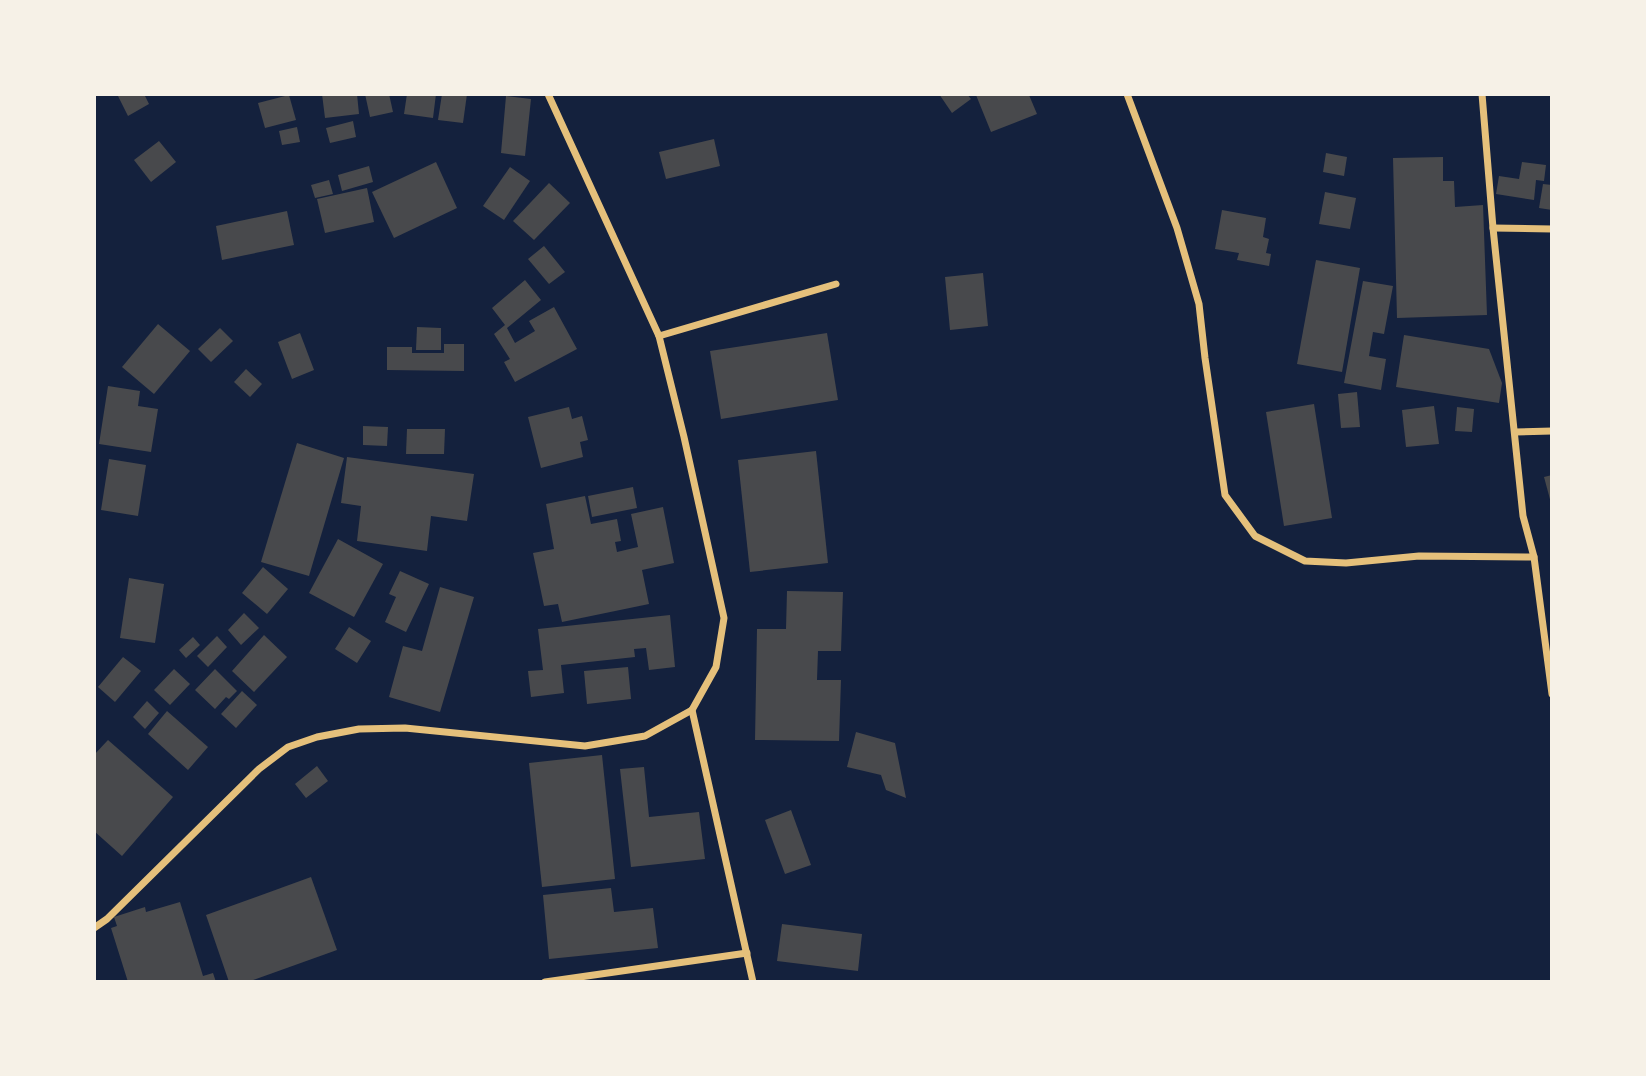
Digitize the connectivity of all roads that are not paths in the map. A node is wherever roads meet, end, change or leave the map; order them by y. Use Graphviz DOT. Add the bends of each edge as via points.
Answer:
graph roads {
  1 [pos="548,94"];
  2 [pos="1127,94"];
  3 [pos="1482,94"];
  4 [pos="1493,228"];
  5 [pos="1552,229"];
  6 [pos="836,284"];
  7 [pos="659,336"];
  8 [pos="1552,431"];
  9 [pos="1515,432"];
  10 [pos="1534,557"];
  11 [pos="1552,694"];
  12 [pos="692,710"];
  13 [pos="94,928"];
  14 [pos="747,953"];
  15 [pos="545,982"];
  16 [pos="753,982"];
  1 -- 7 [label="street"];
  2 -- 10 [label="street" via="1177,228 1199,304 1225,495 1255,536 1305,561"];
  3 -- 4 [label="street"];
  4 -- 5 [label="street"];
  4 -- 9 [label="street"];
  6 -- 7 [label="street"];
  7 -- 12 [label="street" via="724,618 716,667"];
  8 -- 9 [label="street"];
  9 -- 10 [label="street" via="1523,516"];
  10 -- 11 [label="street"];
  12 -- 13 [label="street" via="645,736 585,746 405,728 359,729 288,747 259,769"];
  12 -- 14 [label="street"];
  14 -- 15 [label="street"];
  14 -- 16 [label="street"];
}
